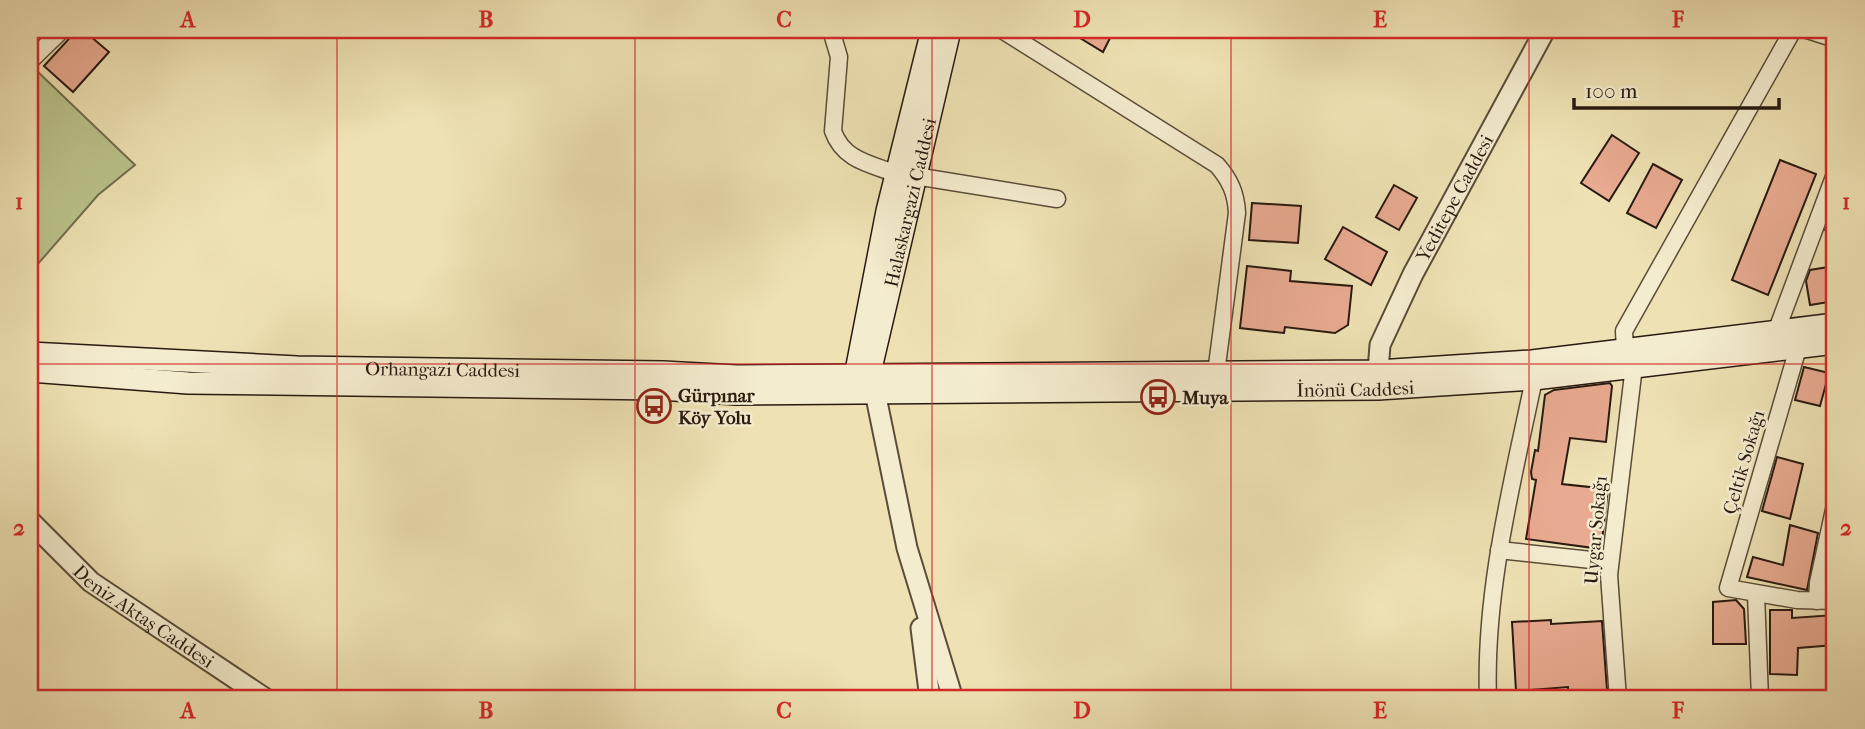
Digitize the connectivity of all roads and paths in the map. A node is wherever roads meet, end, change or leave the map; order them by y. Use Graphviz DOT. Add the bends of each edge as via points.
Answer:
graph roads {
  1 [pos="39,30"];
  2 [pos="62,30"];
  3 [pos="831,30"];
  4 [pos="932,30"];
  5 [pos="950,30"];
  6 [pos="1002,30"];
  7 [pos="1545,30"];
  8 [pos="1793,30"];
  9 [pos="1807,30"];
  10 [pos="1835,39"];
  11 [pos="50,43"];
  12 [pos="30,61"];
  13 [pos="1835,174"];
  14 [pos="906,175"];
  15 [pos="1057,199"];
  16 [pos="1835,324"];
  17 [pos="1790,336"];
  18 [pos="1835,342"];
  19 [pos="30,353"];
  20 [pos="1630,358"];
  21 [pos="1533,370"];
  22 [pos="1378,371"];
  23 [pos="30,372"];
  24 [pos="172,372"];
  25 [pos="1438,377"];
  26 [pos="1216,381"];
  27 [pos="1302,381"];
  28 [pos="865,384"];
  29 [pos="1835,505"];
  30 [pos="30,520"];
  31 [pos="1499,550"];
  32 [pos="1610,562"];
  33 [pos="917,585"];
  34 [pos="1756,594"];
  35 [pos="1817,601"];
  36 [pos="1835,601"];
  37 [pos="266,699"];
  38 [pos="930,699"];
  39 [pos="953,699"];
  40 [pos="1488,699"];
  41 [pos="1618,699"];
  42 [pos="1760,699"];
  1 -- 11 [label="street"];
  2 -- 11 [label="street"];
  3 -- 14 [label="street" via="839,57 836,140 843,152 855,159"];
  4 -- 14 [label="main road"];
  5 -- 14 [label="main road, Halaskargazi Caddesi"];
  6 -- 26 [label="street" via="1224,173 1234,192 1237,213"];
  7 -- 22 [label="street, Yeditepe Caddesi" via="1413,274 1380,345"];
  8 -- 20 [label="street, Uygar Sokağı" via="1624,331"];
  9 -- 10 [label="street"];
  11 -- 12 [label="street"];
  13 -- 17 [label="street, Çeltik Sokağı"];
  14 -- 15 [label="street"];
  14 -- 28 [label="main road"];
  16 -- 17 [label="main road"];
  17 -- 18 [label="main road"];
  17 -- 20 [label="main road"];
  17 -- 34 [label="street, Çeltik Sokağı" via="1728,588"];
  19 -- 24 [label="main road, Orhangazi Caddesi"];
  20 -- 21 [label="main road"];
  20 -- 32 [label="street, Uygar Sokağı"];
  21 -- 25 [label="main road"];
  21 -- 31 [label="street"];
  22 -- 25 [label="main road"];
  22 -- 27 [label="main road"];
  23 -- 24 [label="main road, Orhangazi Caddesi"];
  24 -- 28 [label="main road, Orhangazi Caddesi"];
  25 -- 27 [label="main road, İnönü Caddesi"];
  26 -- 27 [label="main road, Orhangazi Caddesi"];
  26 -- 28 [label="main road, Orhangazi Caddesi"];
  28 -- 33 [label="street"];
  29 -- 35 [label="street"];
  30 -- 37 [label="street, Deniz Aktaş Caddesi" via="91,582"];
  31 -- 32 [label="street"];
  31 -- 40 [label="street" via="1486,666"];
  32 -- 41 [label="street, Uygar Sokağı"];
  33 -- 38 [label="street"];
  33 -- 39 [label="street"];
  34 -- 35 [label="street"];
  34 -- 42 [label="street"];
  35 -- 36 [label="street"];
}
